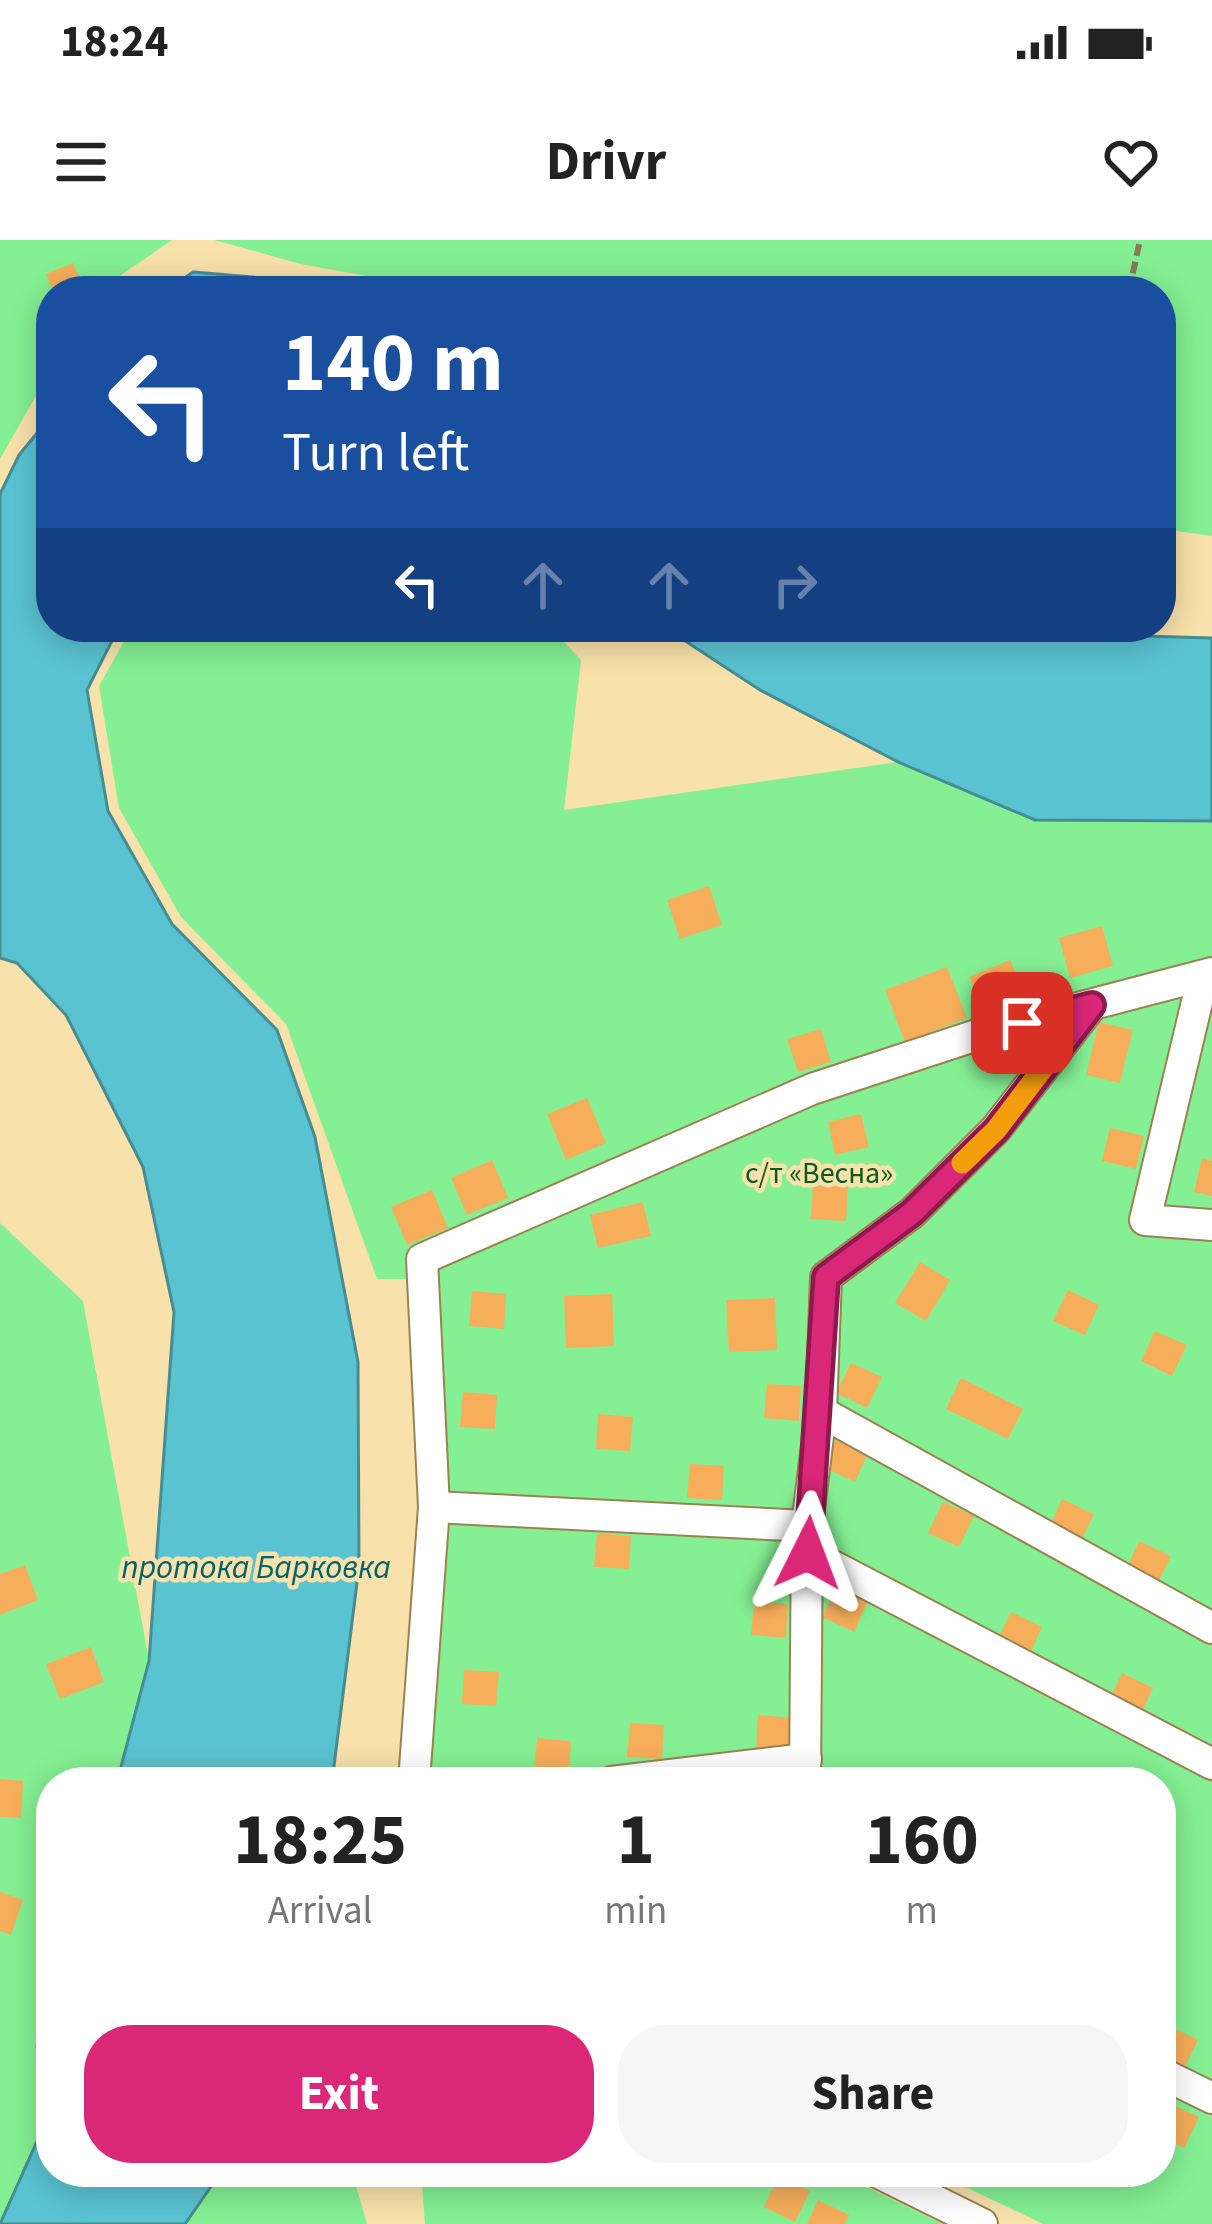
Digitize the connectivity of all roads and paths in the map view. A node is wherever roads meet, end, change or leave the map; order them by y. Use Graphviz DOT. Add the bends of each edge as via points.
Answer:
graph roads {
  1 [pos="1140,240"];
  2 [pos="1133,276"];
  3 [pos="1208,975"];
  4 [pos="1092,1005"];
  5 [pos="1212,1225"];
  6 [pos="821,1412"];
  7 [pos="434,1507"];
  8 [pos="807,1540"];
  9 [pos="1212,1628"];
  10 [pos="1212,1764"];
  11 [pos="414,1767"];
  12 [pos="806,1767"];
  13 [pos="1176,2080"];
  14 [pos="1212,2098"];
  15 [pos="907,2187"];
  16 [pos="982,2224"];
  1 -- 2 [label="path"];
  3 -- 4 [label="street"];
  3 -- 5 [label="street" via="1145,1220"];
  4 -- 6 [label="street" via="996,1130 912,1213 826,1277"];
  4 -- 7 [label="street" via="812,1089 422,1259"];
  6 -- 8 [label="street"];
  6 -- 9 [label="street"];
  7 -- 8 [label="street"];
  7 -- 11 [label="street"];
  8 -- 10 [label="street"];
  8 -- 12 [label="street"];
  13 -- 14 [label="street"];
  15 -- 16 [label="street"];
}
